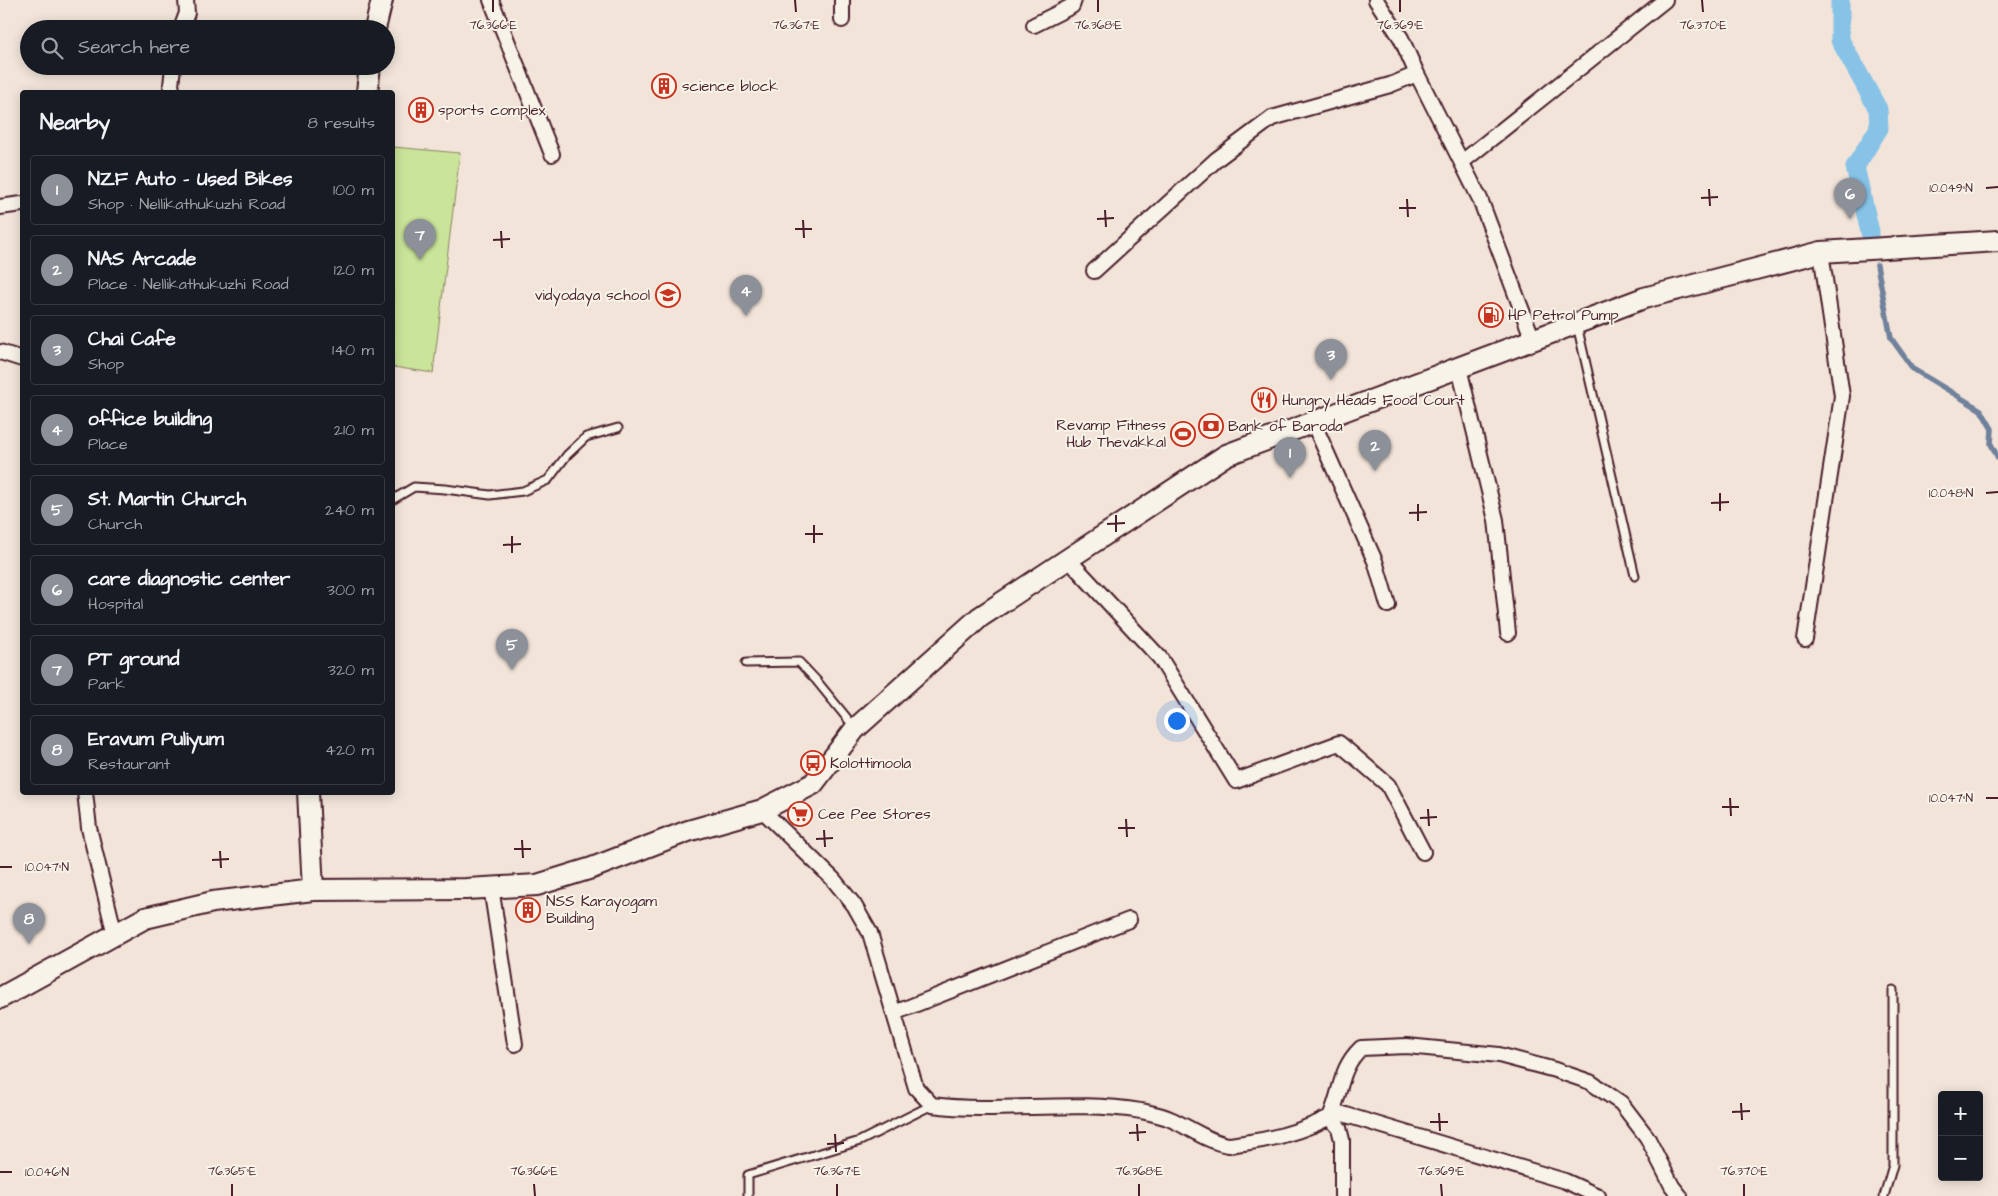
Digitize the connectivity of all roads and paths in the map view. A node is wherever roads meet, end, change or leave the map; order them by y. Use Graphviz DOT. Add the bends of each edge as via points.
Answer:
graph roads {
  1 [pos="186,0"];
  2 [pos="382,0"];
  3 [pos="491,0"];
  4 [pos="842,0"];
  5 [pos="1074,0"];
  6 [pos="1376,0"];
  7 [pos="1665,0"];
  8 [pos="184,20"];
  9 [pos="377,20"];
  10 [pos="842,20"];
  11 [pos="1034,25"];
  12 [pos="1417,74"];
  13 [pos="172,75"];
  14 [pos="369,75"];
  15 [pos="172,90"];
  16 [pos="367,90"];
  17 [pos="552,154"];
  18 [pos="1462,162"];
  19 [pos="20,204"];
  20 [pos="0,207"];
  21 [pos="1998,241"];
  22 [pos="1821,252"];
  23 [pos="1094,272"];
  24 [pos="1576,324"];
  25 [pos="1532,340"];
  26 [pos="0,352"];
  27 [pos="20,358"];
  28 [pos="1458,368"];
  29 [pos="1314,422"];
  30 [pos="618,428"];
  31 [pos="395,498"];
  32 [pos="1068,559"];
  33 [pos="1635,576"];
  34 [pos="1388,605"];
  35 [pos="1508,633"];
  36 [pos="1804,639"];
  37 [pos="746,663"];
  38 [pos="855,729"];
  39 [pos="85,795"];
  40 [pos="308,795"];
  41 [pos="762,810"];
  42 [pos="1423,852"];
  43 [pos="491,887"];
  44 [pos="313,890"];
  45 [pos="1129,920"];
  46 [pos="115,935"];
  47 [pos="1893,990"];
  48 [pos="0,998"];
  49 [pos="894,1013"];
  50 [pos="515,1044"];
  51 [pos="932,1105"];
  52 [pos="1332,1114"];
  53 [pos="748,1196"];
  54 [pos="1342,1196"];
  55 [pos="1598,1196"];
  56 [pos="1680,1196"];
  57 [pos="1884,1196"];
  1 -- 8 [label="street"];
  2 -- 9 [label="main road"];
  3 -- 17 [label="street"];
  4 -- 10 [label="street"];
  5 -- 11 [label="street" via="1072,6"];
  6 -- 12 [label="street" via="1401,38"];
  7 -- 18 [label="street"];
  12 -- 18 [label="street"];
  12 -- 23 [label="street" via="1390,85 1272,118 1217,159"];
  13 -- 15 [label="street"];
  14 -- 16 [label="main road"];
  18 -- 25 [label="street" via="1480,199"];
  19 -- 20 [label="street"];
  21 -- 22 [label="main road"];
  22 -- 24 [label="main road" via="1644,298"];
  22 -- 36 [label="street" via="1842,396"];
  24 -- 25 [label="main road"];
  24 -- 33 [label="lane"];
  25 -- 28 [label="main road"];
  26 -- 27 [label="street"];
  28 -- 29 [label="main road"];
  28 -- 35 [label="street" via="1496,520"];
  29 -- 32 [label="main road" via="1226,455"];
  29 -- 34 [label="street" via="1375,561"];
  30 -- 31 [label="lane" via="586,437 548,480 523,491 490,496 414,487"];
  32 -- 38 [label="main road" via="980,617"];
  32 -- 42 [label="street" via="1160,658 1236,781 1339,743 1388,785"];
  37 -- 38 [label="lane" via="799,662"];
  38 -- 41 [label="main road" via="813,784"];
  39 -- 46 [label="street" via="89,828"];
  40 -- 44 [label="main road"];
  41 -- 43 [label="main road" via="688,830 592,868 537,885"];
  41 -- 49 [label="street" via="833,879 854,905 870,933"];
  43 -- 44 [label="main road"];
  43 -- 50 [label="street"];
  44 -- 46 [label="main road" via="213,902 145,918"];
  45 -- 49 [label="street"];
  46 -- 48 [label="main road"];
  47 -- 57 [label="lane" via="1893,1164"];
  49 -- 51 [label="street" via="916,1088"];
  51 -- 52 [label="street" via="996,1108 1068,1106 1140,1111 1169,1118 1229,1145 1313,1126"];
  51 -- 53 [label="lane" via="860,1141 748,1175"];
  52 -- 54 [label="street" via="1342,1140"];
  52 -- 55 [label="street" via="1556,1178"];
  52 -- 56 [label="street" via="1346,1067 1361,1048 1407,1046 1499,1055 1590,1082 1621,1103 1646,1136"];
}
